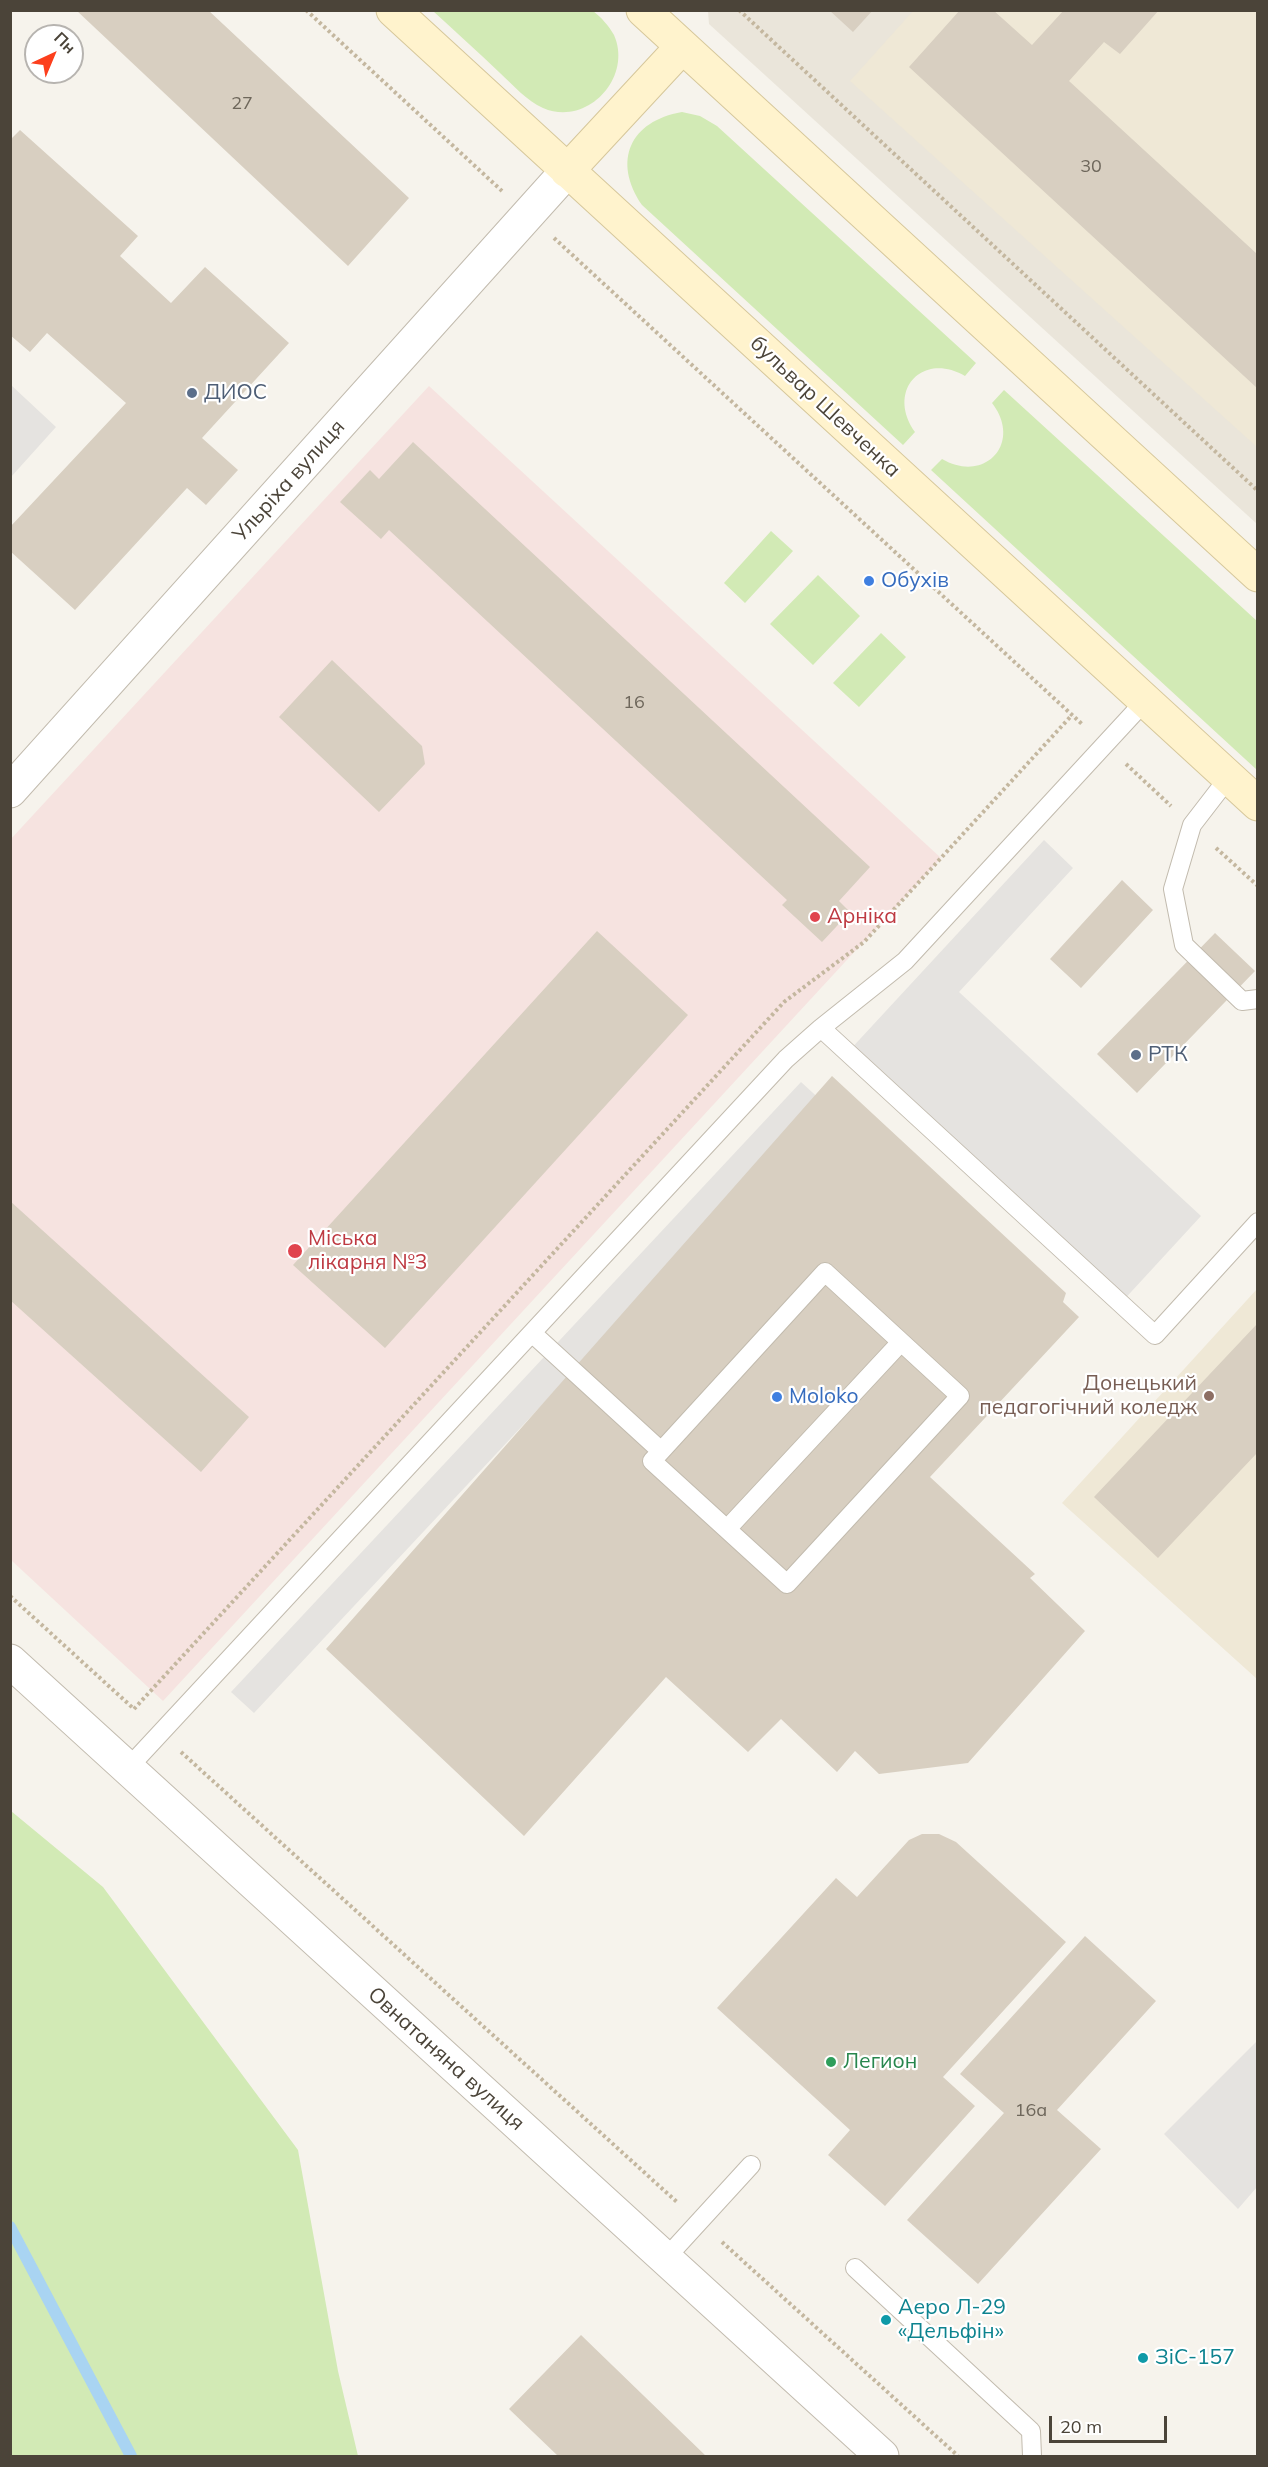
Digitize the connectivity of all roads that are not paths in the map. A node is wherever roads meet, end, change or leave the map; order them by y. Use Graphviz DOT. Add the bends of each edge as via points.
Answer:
graph roads {
  1 [pos="393,10"];
  2 [pos="657,15"];
  3 [pos="682,47"];
  4 [pos="567,171"];
  5 [pos="1257,575"];
  6 [pos="1145,701"];
  7 [pos="1229,777"];
  8 [pos="10,791"];
  9 [pos="1257,804"];
  10 [pos="1257,999"];
  11 [pos="821,1028"];
  12 [pos="1257,1222"];
  13 [pos="532,1333"];
  14 [pos="901,1342"];
  15 [pos="661,1451"];
  16 [pos="727,1529"];
  17 [pos="10,1661"];
  18 [pos="128,1768"];
  19 [pos="751,2165"];
  20 [pos="665,2259"];
  21 [pos="855,2268"];
  22 [pos="882,2457"];
  23 [pos="1032,2457"];
  1 -- 4 [label="main road, бульвар Шевченка"];
  2 -- 3 [label="main road"];
  3 -- 4 [label="main road"];
  3 -- 5 [label="main road"];
  4 -- 6 [label="main road, бульвар Шевченка"];
  4 -- 8 [label="street, Ульріха вулиця"];
  6 -- 7 [label="main road, бульвар Шевченка"];
  6 -- 11 [label="lane" via="905,961"];
  7 -- 9 [label="main road, бульвар Шевченка"];
  7 -- 10 [label="lane" via="1192,825 1173,889 1184,945 1242,1001"];
  11 -- 12 [label="lane" via="1155,1335"];
  11 -- 13 [label="lane" via="786,1059"];
  13 -- 15 [label="lane"];
  13 -- 18 [label="lane"];
  14 -- 15 [label="lane" via="825,1272"];
  14 -- 16 [label="lane"];
  14 -- 16 [label="lane" via="960,1396 787,1584"];
  15 -- 16 [label="lane" via="652,1461"];
  17 -- 18 [label="street, Овнатаняна вулиця"];
  18 -- 20 [label="street, Овнатаняна вулиця"];
  19 -- 20 [label="lane"];
  20 -- 22 [label="street, Овнатаняна вулиця"];
  21 -- 23 [label="lane" via="1031,2432"];
}
